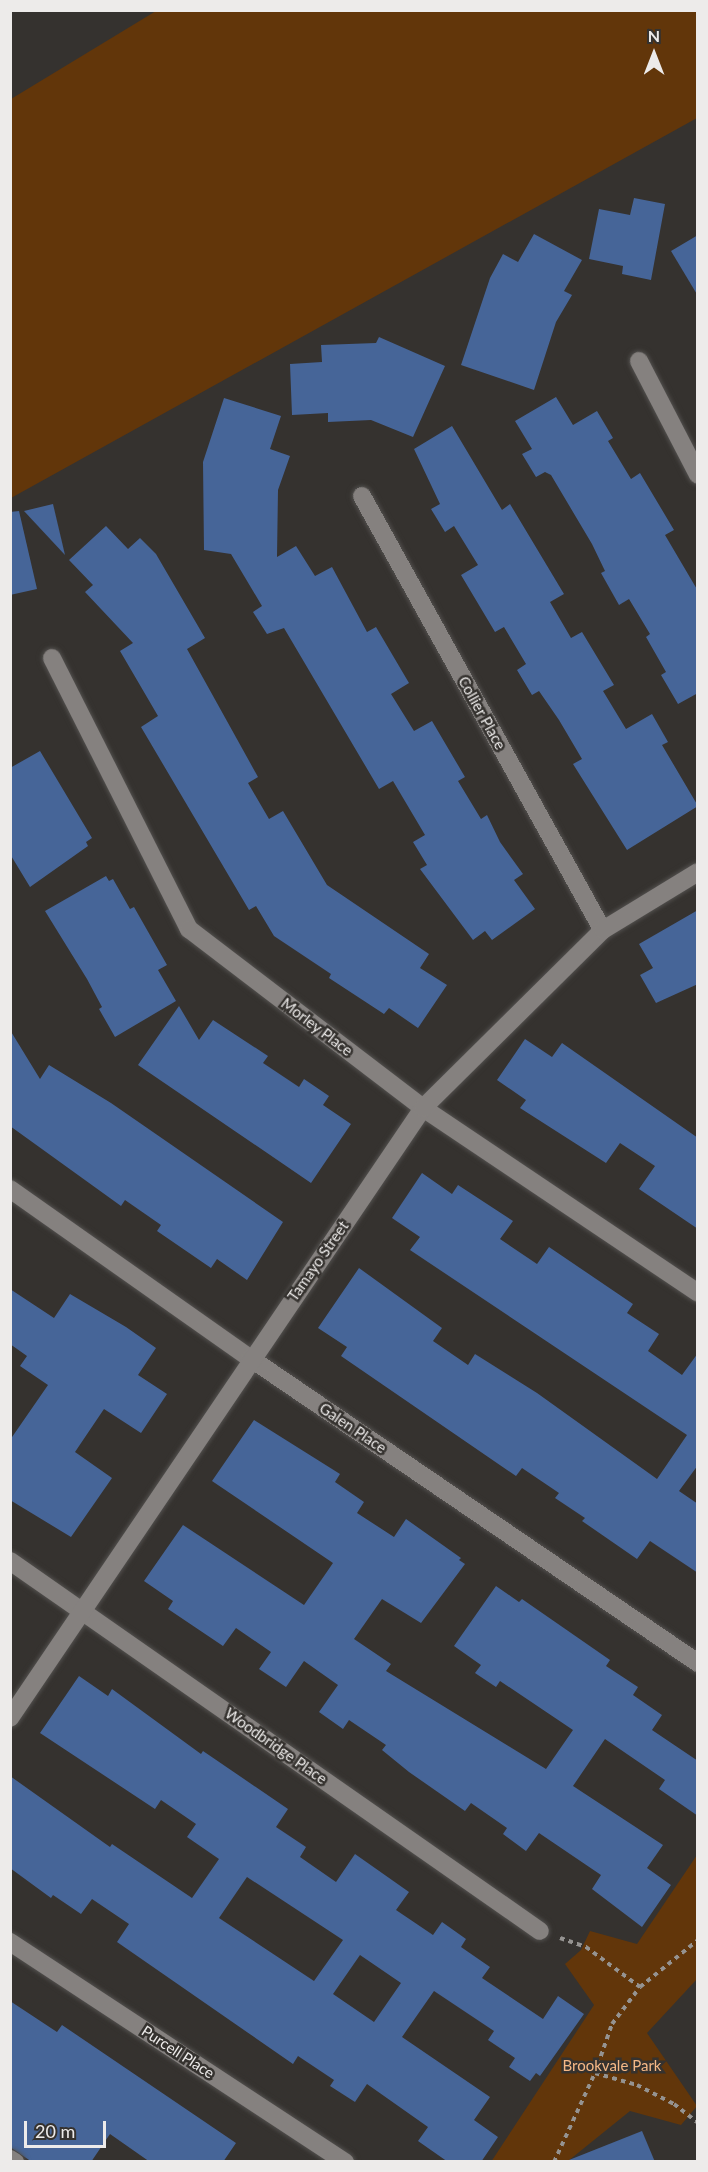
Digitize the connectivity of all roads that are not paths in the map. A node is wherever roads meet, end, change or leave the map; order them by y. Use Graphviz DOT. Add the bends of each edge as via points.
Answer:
graph roads {
  1 [pos="639,361"];
  2 [pos="698,475"];
  3 [pos="362,496"];
  4 [pos="52,658"];
  5 [pos="698,872"];
  6 [pos="603,930"];
  7 [pos="423,1108"];
  8 [pos="10,1190"];
  9 [pos="698,1293"];
  10 [pos="250,1358"];
  11 [pos="10,1561"];
  12 [pos="81,1609"];
  13 [pos="698,1663"];
  14 [pos="10,1718"];
  15 [pos="540,1931"];
  16 [pos="10,1942"];
  17 [pos="10,2159"];
  18 [pos="15,2162"];
  19 [pos="345,2162"];
  1 -- 2 [label="street"];
  3 -- 6 [label="street, Collier Place"];
  4 -- 7 [label="street, Morley Place" via="189,929"];
  5 -- 6 [label="street, Tamayo Street"];
  6 -- 7 [label="street, Tamayo Street"];
  7 -- 9 [label="street, Morley Place"];
  7 -- 10 [label="street, Tamayo Street"];
  8 -- 10 [label="street, Galen Place"];
  10 -- 12 [label="street, Tamayo Street"];
  10 -- 13 [label="street, Galen Place"];
  11 -- 12 [label="street, Woodbridge Place"];
  12 -- 14 [label="street, Tamayo Street"];
  12 -- 15 [label="street, Woodbridge Place"];
  16 -- 19 [label="street, Purcell Place"];
  17 -- 18 [label="street"];
}
